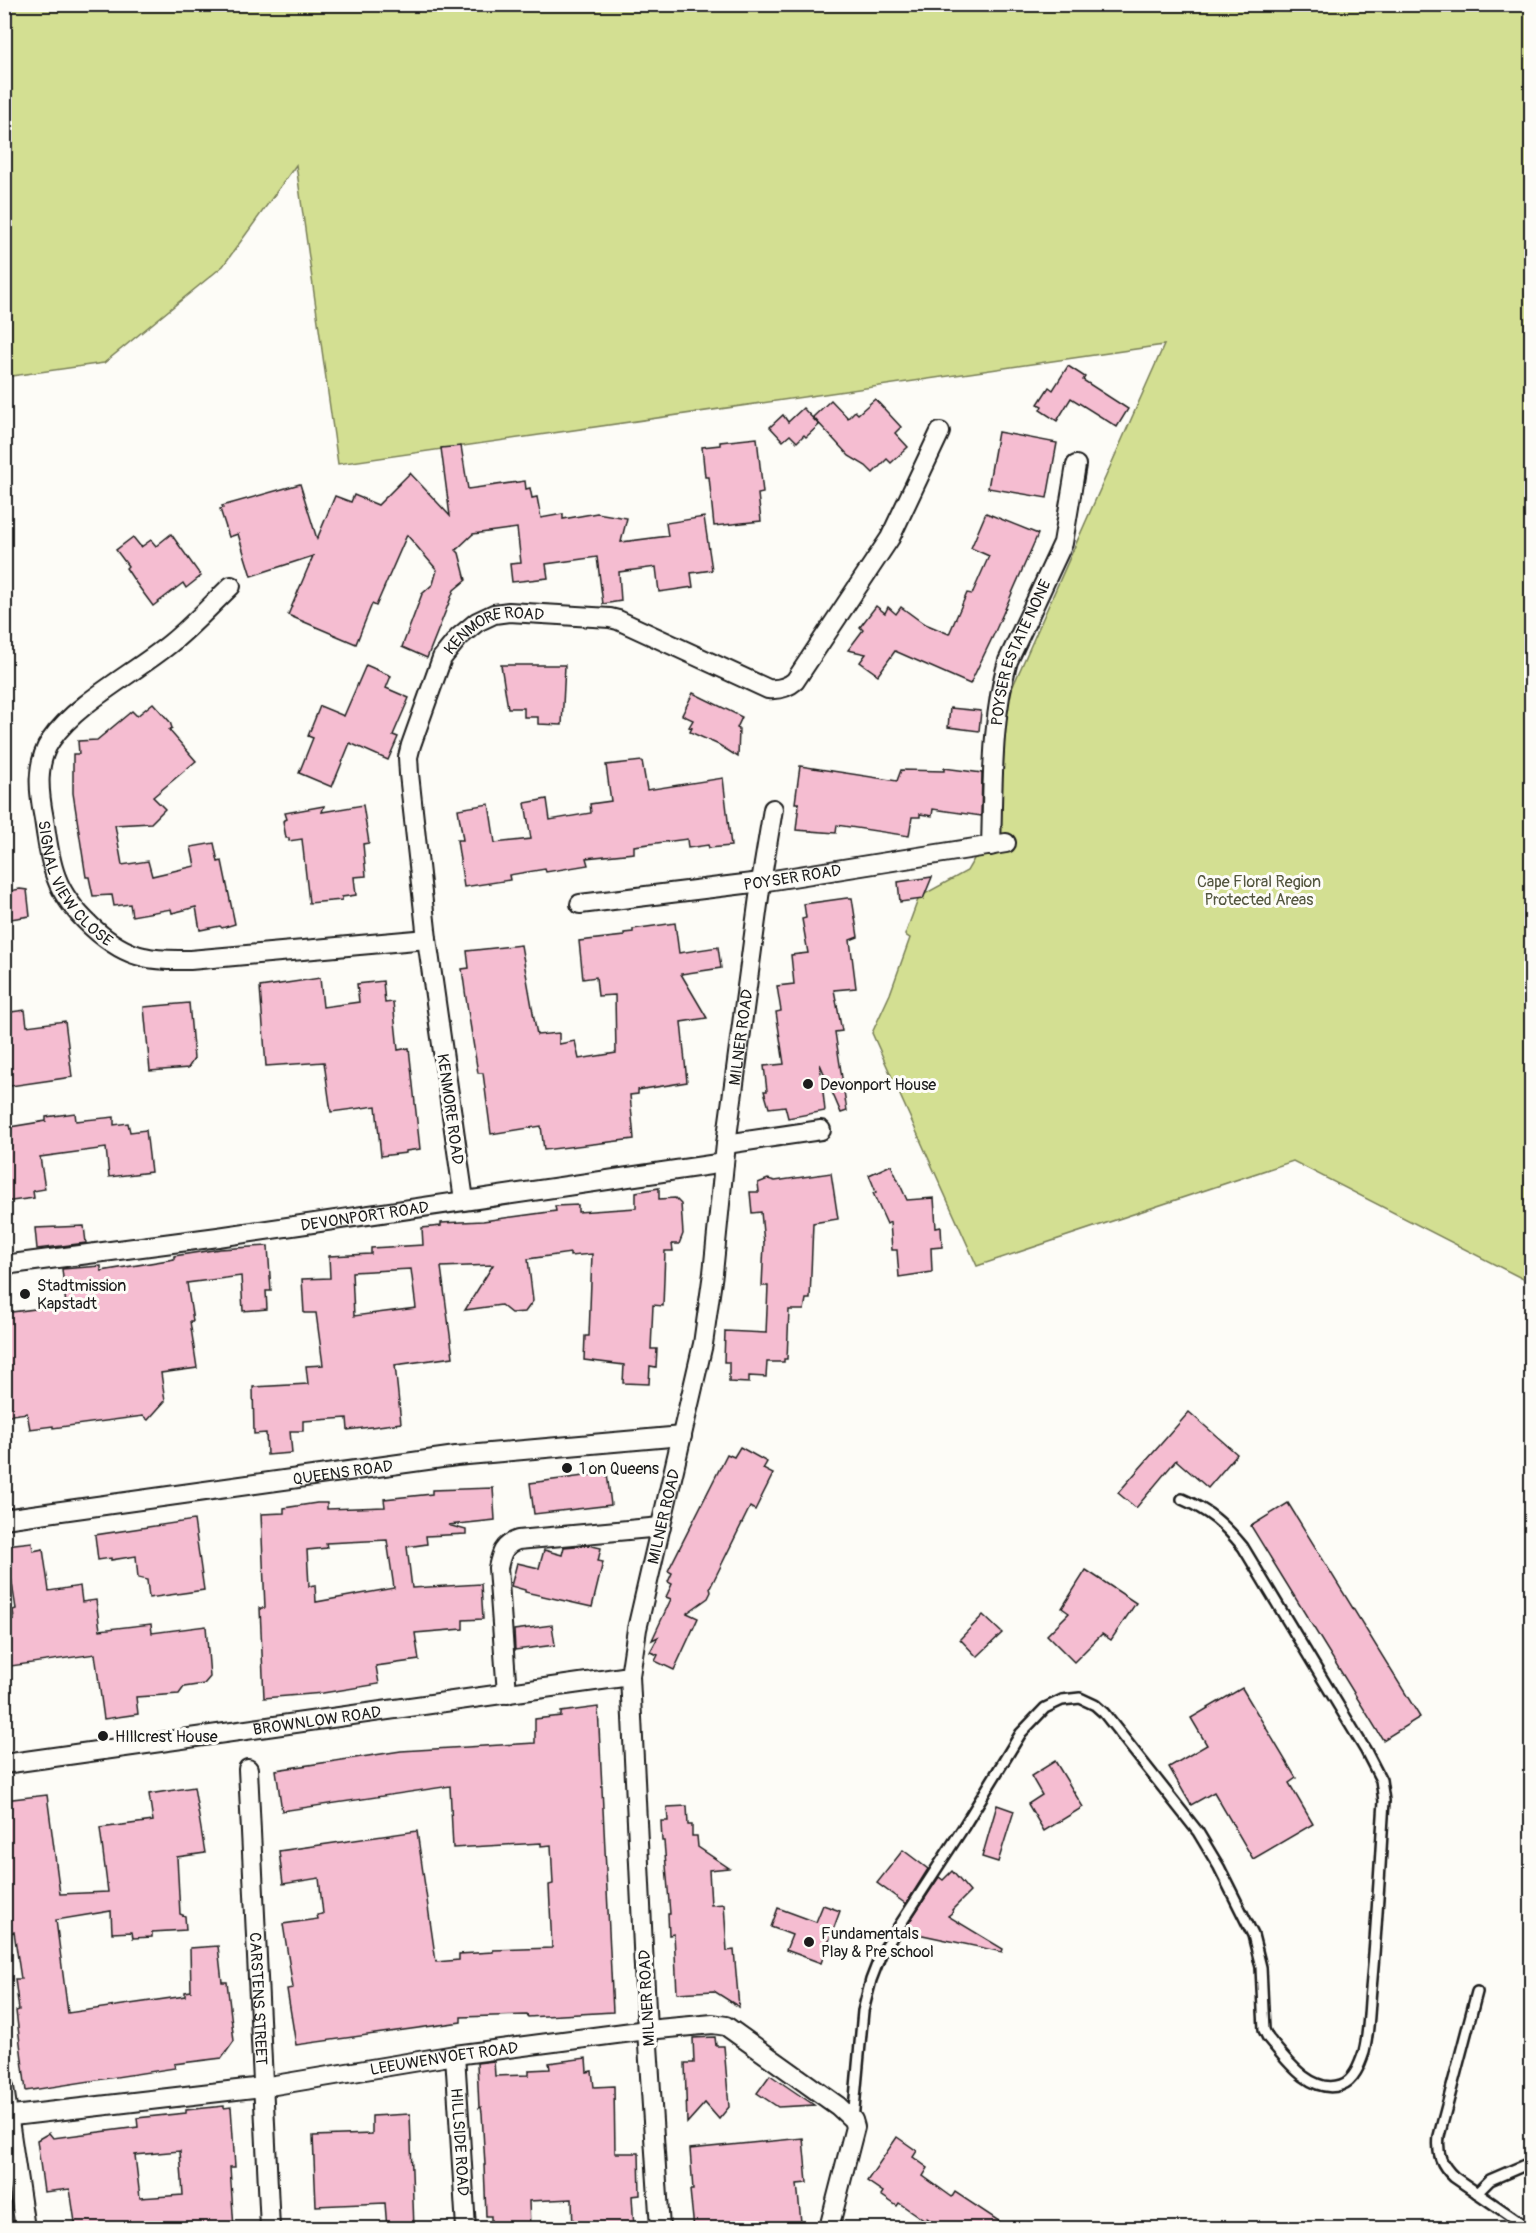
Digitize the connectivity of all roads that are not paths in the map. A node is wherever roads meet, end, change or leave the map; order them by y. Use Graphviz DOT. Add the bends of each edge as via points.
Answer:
graph roads {
  1 [pos="940,432"];
  2 [pos="1076,465"];
  3 [pos="231,586"];
  4 [pos="773,809"];
  5 [pos="998,845"];
  6 [pos="761,882"];
  7 [pos="580,904"];
  8 [pos="428,939"];
  9 [pos="821,1130"];
  10 [pos="726,1144"];
  11 [pos="724,1163"];
  12 [pos="464,1200"];
  13 [pos="4,1265"];
  14 [pos="682,1436"];
  15 [pos="1182,1499"];
  16 [pos="4,1519"];
  17 [pos="661,1527"];
  18 [pos="630,1676"];
  19 [pos="507,1694"];
  20 [pos="4,1764"];
  21 [pos="248,1769"];
  22 [pos="1477,1992"];
  23 [pos="647,2030"];
  24 [pos="455,2055"];
  25 [pos="4,2086"];
  26 [pos="263,2087"];
  27 [pos="7,2116"];
  28 [pos="854,2120"];
  29 [pos="1532,2163"];
  30 [pos="1477,2193"];
  31 [pos="835,2226"];
  32 [pos="25,2229"];
  33 [pos="270,2229"];
  34 [pos="466,2229"];
  35 [pos="660,2229"];
  36 [pos="1528,2229"];
  1 -- 8 [label="street, KENMORE ROAD" via="890,538 790,686 768,689 609,618 509,612 494,614 467,629 442,658 408,757"];
  2 -- 5 [label="street, POYSER ESTATE NONE" via="1063,543 1002,681 998,705"];
  3 -- 8 [label="street, SIGNAL VIEW CLOSE" via="171,644 76,713 51,738 39,773 40,801 52,867 61,889 74,908 111,942 131,953 156,959 190,960"];
  4 -- 6 [label="street, MILNER ROAD"];
  5 -- 6 [label="street, POYSER ROAD"];
  6 -- 7 [label="street, POYSER ROAD"];
  6 -- 10 [label="street, MILNER ROAD"];
  8 -- 12 [label="street, KENMORE ROAD"];
  9 -- 10 [label="street"];
  10 -- 11 [label="street, MILNER ROAD"];
  11 -- 12 [label="street, DEVONPORT ROAD"];
  11 -- 14 [label="street, MILNER ROAD" via="703,1344"];
  12 -- 13 [label="street, DEVONPORT ROAD"];
  14 -- 16 [label="street, QUEENS ROAD" via="456,1456"];
  14 -- 17 [label="street, MILNER ROAD"];
  15 -- 28 [label="lane" via="1210,1513 1243,1547 1381,1780 1384,1801 1372,1969 1364,2051 1358,2070 1341,2085 1320,2086 1268,2038 1264,2030 1261,1967 1253,1935 1219,1867 1197,1832 1110,1720 1095,1705 1080,1698 1062,1700 1045,1708 1021,1733 881,1954 864,2011"];
  17 -- 18 [label="street, MILNER ROAD"];
  17 -- 19 [label="street" via="508,1543 498,1568"];
  18 -- 19 [label="street, BROWNLOW ROAD"];
  18 -- 23 [label="street, MILNER ROAD"];
  19 -- 20 [label="street, BROWNLOW ROAD"];
  21 -- 26 [label="street, CARSTENS STREET"];
  22 -- 30 [label="lane" via="1437,2148 1445,2169"];
  23 -- 24 [label="street, LEEUWENVOET ROAD"];
  23 -- 28 [label="street, LEEUWENVOET ROAD" via="726,2026"];
  23 -- 35 [label="street, MILNER ROAD"];
  24 -- 26 [label="street, LEEUWENVOET ROAD"];
  24 -- 34 [label="street, HILLSIDE ROAD"];
  25 -- 27 [label="street"];
  26 -- 27 [label="street, LEEUWENVOET ROAD"];
  26 -- 33 [label="street, CARSTENS STREET"];
  27 -- 32 [label="street"];
  28 -- 31 [label="street"];
  29 -- 30 [label="lane" via="1490,2180"];
  30 -- 36 [label="lane"];
}
